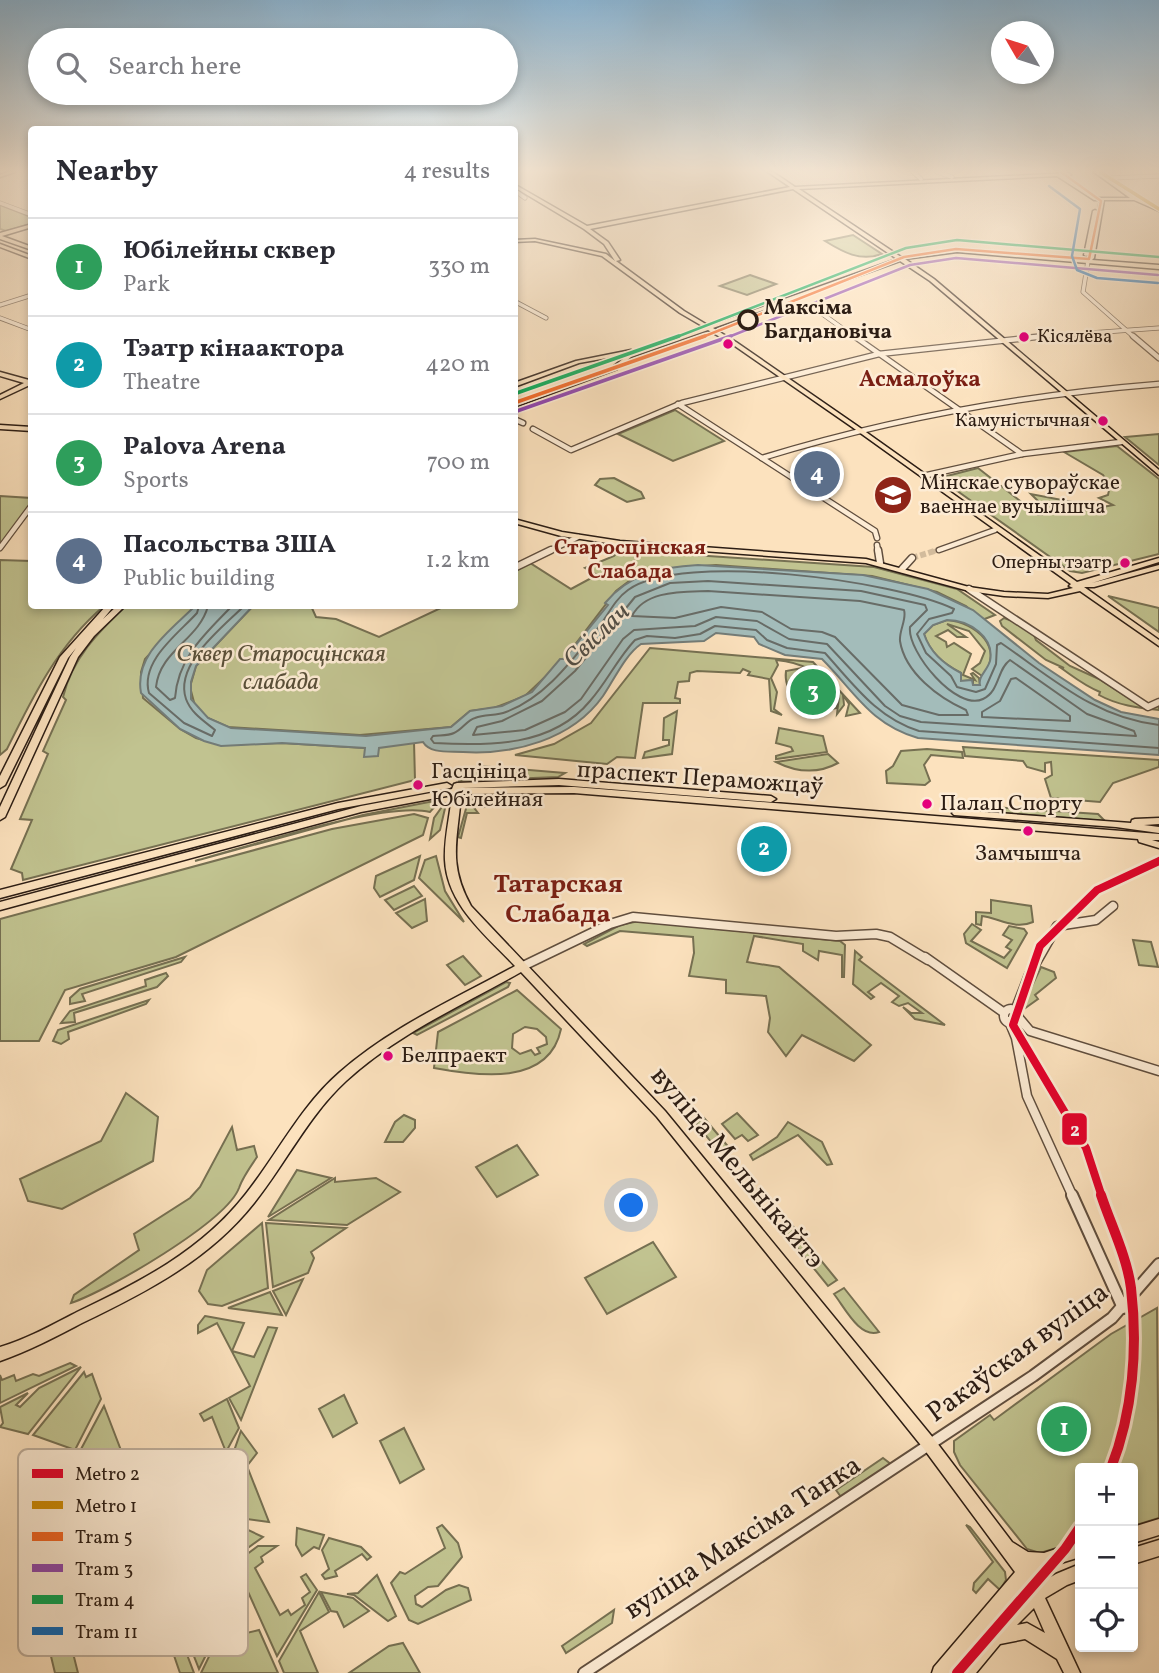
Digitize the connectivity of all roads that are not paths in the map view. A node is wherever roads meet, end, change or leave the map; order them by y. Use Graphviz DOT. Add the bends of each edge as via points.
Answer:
graph roads {
  1 [pos="580,250"];
  2 [pos="884,250"];
  3 [pos="956,250"];
  4 [pos="958,250"];
  5 [pos="1090,250"];
  6 [pos="607,253"];
  7 [pos="896,258"];
  8 [pos="1088,260"];
  9 [pos="1159,266"];
  10 [pos="650,286"];
  11 [pos="28,296"];
  12 [pos="518,303"];
  13 [pos="774,304"];
  14 [pos="0,305"];
  15 [pos="814,308"];
  16 [pos="0,318"];
  17 [pos="546,318"];
  18 [pos="701,319"];
  19 [pos="721,320"];
  20 [pos="708,326"];
  21 [pos="28,328"];
  22 [pos="1122,328"];
  23 [pos="1159,328"];
  24 [pos="998,339"];
  25 [pos="629,354"];
  26 [pos="879,354"];
  27 [pos="1159,358"];
  28 [pos="0,374"];
  29 [pos="783,377"];
  30 [pos="28,381"];
  31 [pos="28,382"];
  32 [pos="518,384"];
  33 [pos="1159,384"];
  34 [pos="1061,392"];
  35 [pos="0,397"];
  36 [pos="518,404"];
  37 [pos="678,404"];
  38 [pos="957,407"];
  39 [pos="518,421"];
  40 [pos="523,423"];
  41 [pos="0,427"];
  42 [pos="857,428"];
  43 [pos="28,429"];
  44 [pos="533,429"];
  45 [pos="1121,442"];
  46 [pos="1022,454"];
  47 [pos="761,458"];
  48 [pos="1159,473"];
  49 [pos="923,476"];
  50 [pos="28,510"];
  51 [pos="518,523"];
  52 [pos="995,530"];
  53 [pos="578,537"];
  54 [pos="0,548"];
  55 [pos="939,550"];
  56 [pos="912,558"];
  57 [pos="1159,560"];
  58 [pos="880,563"];
  59 [pos="518,566"];
  60 [pos="1159,567"];
  61 [pos="902,569"];
  62 [pos="1078,584"];
  63 [pos="969,589"];
  64 [pos="1096,589"];
  65 [pos="107,609"];
  66 [pos="118,609"];
  67 [pos="1159,637"];
  68 [pos="1159,644"];
  69 [pos="1159,702"];
  70 [pos="38,705"];
  71 [pos="49,707"];
  72 [pos="0,785"];
  73 [pos="457,788"];
  74 [pos="0,817"];
  75 [pos="1159,821"];
  76 [pos="1117,828"];
  77 [pos="1159,830"];
  78 [pos="1159,837"];
  79 [pos="1159,845"];
  80 [pos="0,894"];
  81 [pos="0,906"];
  82 [pos="1113,906"];
  83 [pos="521,967"];
  84 [pos="1003,1012"];
  85 [pos="1017,1014"];
  86 [pos="1009,1021"];
  87 [pos="1030,1031"];
  88 [pos="1016,1036"];
  89 [pos="1159,1071"];
  90 [pos="1158,1266"];
  91 [pos="1123,1308"];
  92 [pos="0,1354"];
  93 [pos="929,1444"];
  94 [pos="1159,1527"];
  95 [pos="1138,1533"];
  96 [pos="1006,1545"];
  97 [pos="1159,1548"];
  98 [pos="1075,1551"];
  99 [pos="1138,1554"];
  100 [pos="1044,1561"];
  101 [pos="1025,1572"];
  102 [pos="1075,1573"];
  103 [pos="1035,1594"];
  104 [pos="998,1636"];
  105 [pos="1062,1654"];
  106 [pos="584,1673"];
  107 [pos="940,1673"];
  108 [pos="966,1673"];
  109 [pos="1072,1673"];
  1 -- 6 [label="main road"];
  2 -- 7 [label="main road"];
  3 -- 7 [label="main road"];
  4 -- 8 [label="main road"];
  5 -- 8 [label="main road"];
  6 -- 10 [label="main road"];
  7 -- 13 [label="main road"];
  7 -- 24 [label="main road" via="932,281"];
  8 -- 9 [label="main road"];
  8 -- 22 [label="street" via="1083,292"];
  10 -- 18 [label="main road"];
  10 -- 20 [label="main road"];
  11 -- 14 [label="street"];
  12 -- 17 [label="street"];
  13 -- 19 [label="main road"];
  13 -- 20 [label="main road"];
  15 -- 26 [label="street"];
  16 -- 21 [label="street"];
  18 -- 19 [label="main road"];
  18 -- 20 [label="main road"];
  19 -- 20 [label="main road"];
  20 -- 25 [label="main road"];
  20 -- 29 [label="main road"];
  22 -- 23 [label="street"];
  22 -- 24 [label="street"];
  22 -- 27 [label="street"];
  24 -- 26 [label="street"];
  24 -- 34 [label="main road"];
  25 -- 32 [label="main road" via="578,362"];
  25 -- 36 [label="main road" via="615,368"];
  26 -- 29 [label="street"];
  26 -- 38 [label="street"];
  28 -- 30 [label="main road"];
  29 -- 37 [label="street"];
  29 -- 42 [label="main road"];
  31 -- 35 [label="main road"];
  33 -- 34 [label="street"];
  34 -- 38 [label="street"];
  34 -- 45 [label="main road"];
  37 -- 44 [label="street" via="571,450"];
  37 -- 47 [label="street"];
  38 -- 42 [label="street"];
  38 -- 46 [label="street"];
  39 -- 40 [label="street"];
  41 -- 43 [label="main road"];
  42 -- 47 [label="street"];
  42 -- 49 [label="main road"];
  45 -- 46 [label="street"];
  45 -- 48 [label="main road"];
  46 -- 49 [label="street"];
  47 -- 58 [label="street" via="875,531"];
  49 -- 52 [label="main road"];
  49 -- 62 [label="main road"];
  50 -- 54 [label="street"];
  51 -- 53 [label="main road"];
  52 -- 55 [label="street"];
  52 -- 62 [label="main road"];
  53 -- 58 [label="main road"];
  53 -- 59 [label="street"];
  56 -- 61 [label="street"];
  57 -- 62 [label="main road"];
  58 -- 61 [label="main road"];
  60 -- 64 [label="main road"];
  61 -- 63 [label="main road"];
  62 -- 63 [label="main road" via="1048,596"];
  62 -- 64 [label="main road"];
  62 -- 68 [label="main road"];
  63 -- 69 [label="street" via="1148,707"];
  64 -- 67 [label="main road"];
  65 -- 70 [label="main road" via="75,642"];
  66 -- 71 [label="main road" via="79,650"];
  70 -- 71 [label="main road"];
  70 -- 72 [label="main road"];
  71 -- 74 [label="main road"];
  73 -- 76 [label="main road, праспект Пераможцаў" via="574,790"];
  73 -- 80 [label="main road, праспект Пераможцаў" via="387,794"];
  73 -- 81 [label="main road, праспект Пераможцаў" via="361,808"];
  73 -- 83 [label="main road, вуліца Мельнікайтэ" via="448,842 454,885 467,908"];
  75 -- 76 [label="main road"];
  76 -- 77 [label="main road, праспект Пераможцаў"];
  76 -- 78 [label="main road, праспект Пераможцаў"];
  76 -- 79 [label="main road"];
  82 -- 85 [label="street" via="1088,923 1057,926 1029,975"];
  83 -- 84 [label="street" via="633,917 885,935"];
  83 -- 92 [label="main road" via="423,1019 340,1078 310,1110 235,1218 195,1255 141,1287"];
  83 -- 93 [label="main road, вуліца Мельнікайтэ" via="670,1124"];
  84 -- 85 [label="street"];
  84 -- 86 [label="street"];
  85 -- 86 [label="street"];
  85 -- 87 [label="street"];
  86 -- 88 [label="street"];
  87 -- 88 [label="street"];
  87 -- 89 [label="street"];
  88 -- 91 [label="street" via="1027,1096"];
  90 -- 91 [label="street, Ракаўская вуліца"];
  91 -- 93 [label="street, Ракаўская вуліца"];
  93 -- 96 [label="main road, вуліца Мельнікайтэ"];
  93 -- 106 [label="street, вуліца Максіма Танка"];
  94 -- 95 [label="main road"];
  96 -- 100 [label="main road" via="1021,1557"];
  96 -- 101 [label="main road, вуліца Мельнікайтэ"];
  97 -- 99 [label="main road"];
  98 -- 100 [label="main road"];
  100 -- 101 [label="main road"];
  101 -- 103 [label="main road, вуліца Мельнікайтэ"];
  101 -- 107 [label="main road"];
  102 -- 103 [label="main road"];
  103 -- 104 [label="main road"];
  103 -- 105 [label="main road, вуліца Мельнікайтэ"];
  104 -- 105 [label="main road" via="1027,1631"];
  104 -- 108 [label="main road"];
  105 -- 109 [label="main road, вуліца Мельнікайтэ"];
}
